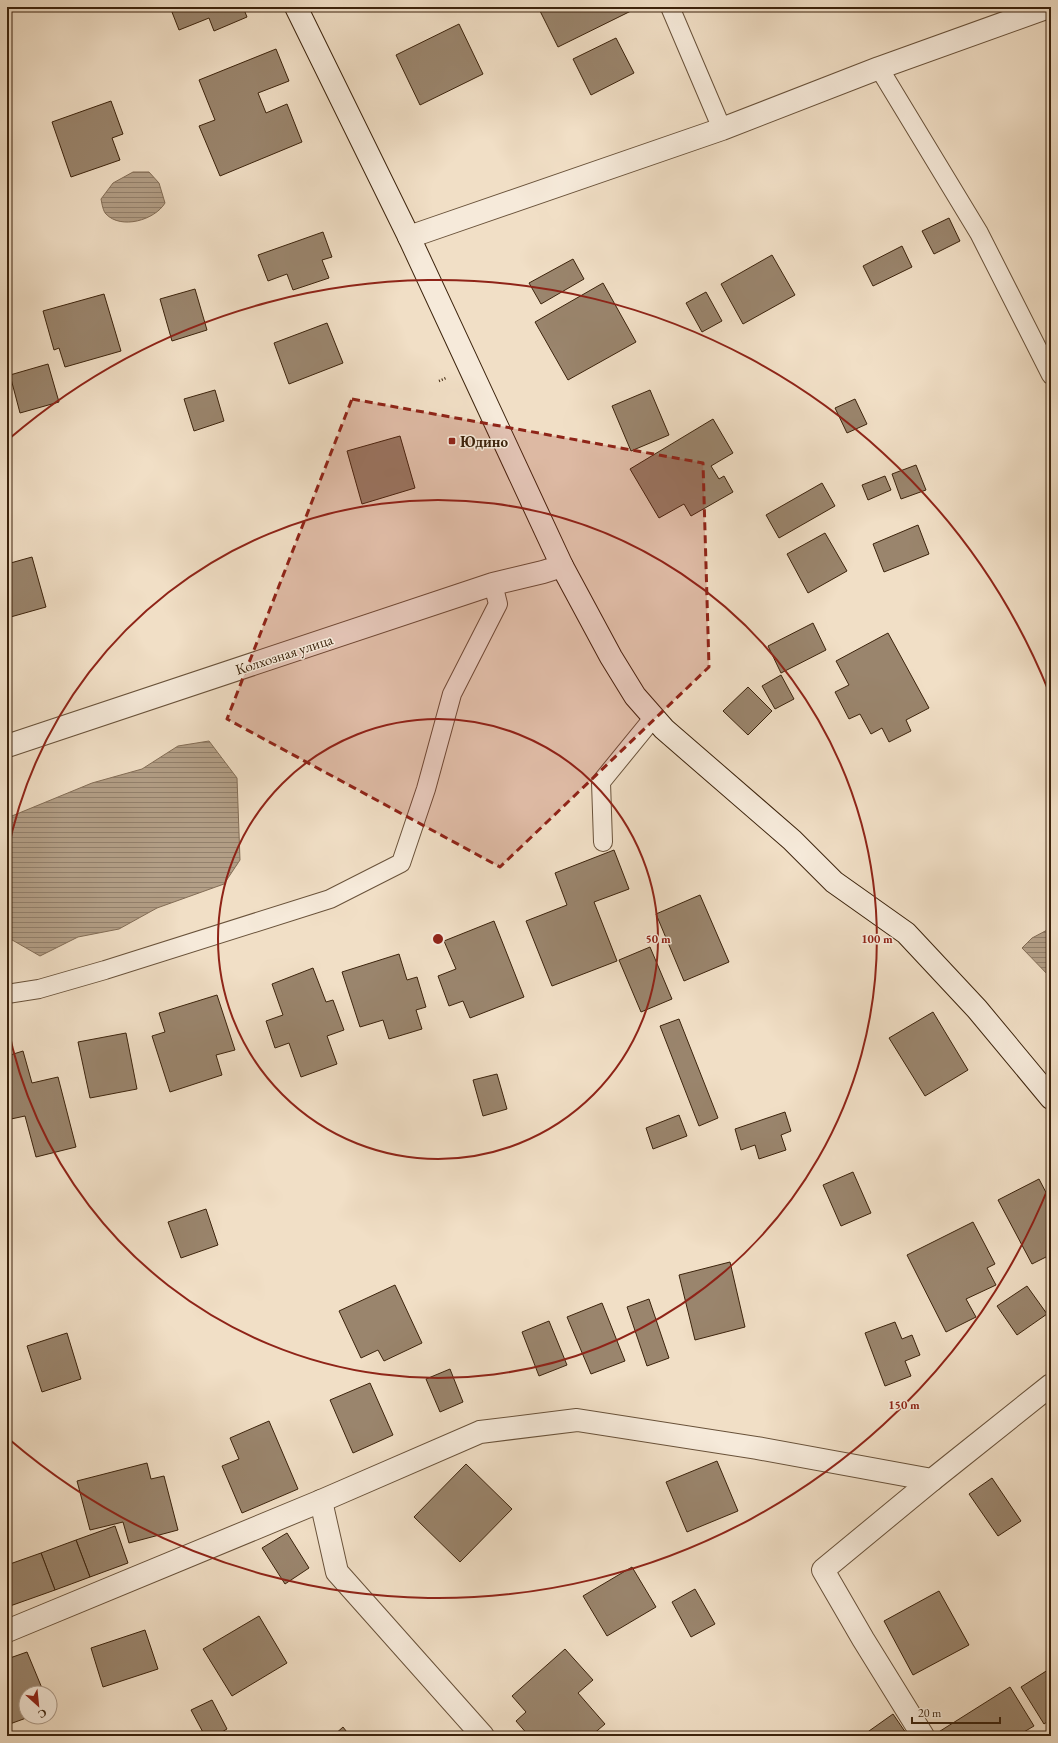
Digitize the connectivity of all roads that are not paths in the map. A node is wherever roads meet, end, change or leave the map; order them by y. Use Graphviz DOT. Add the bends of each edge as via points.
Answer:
graph roads {
  1 [pos="296,7"];
  2 [pos="670,7"];
  3 [pos="1049,7"];
  4 [pos="879,68"];
  5 [pos="722,129"];
  6 [pos="409,237"];
  7 [pos="1051,375"];
  8 [pos="562,566"];
  9 [pos="492,584"];
  10 [pos="654,717"];
  11 [pos="7,746"];
  12 [pos="603,842"];
  13 [pos="7,994"];
  14 [pos="1051,1098"];
  15 [pos="1051,1385"];
  16 [pos="932,1480"];
  17 [pos="321,1501"];
  18 [pos="7,1631"];
  19 [pos="483,1736"];
  20 [pos="923,1736"];
  1 -- 6 [label="street"];
  2 -- 5 [label="lane"];
  3 -- 4 [label="street"];
  4 -- 5 [label="street"];
  4 -- 7 [label="lane" via="980,233"];
  5 -- 6 [label="street"];
  6 -- 8 [label="street"];
  8 -- 9 [label="street, Колхозная улица"];
  8 -- 10 [label="street" via="611,657 636,696"];
  9 -- 11 [label="street, Колхозная улица"];
  9 -- 13 [label="lane" via="498,604 452,694 426,789 401,864 330,899 39,989"];
  10 -- 12 [label="lane" via="601,782"];
  10 -- 14 [label="street" via="664,729 792,840 834,882 906,933 977,1010"];
  15 -- 16 [label="street"];
  16 -- 17 [label="street" via="758,1448 577,1420 480,1432"];
  16 -- 20 [label="street" via="824,1570"];
  17 -- 18 [label="street"];
  17 -- 19 [label="street" via="337,1572"];
}
